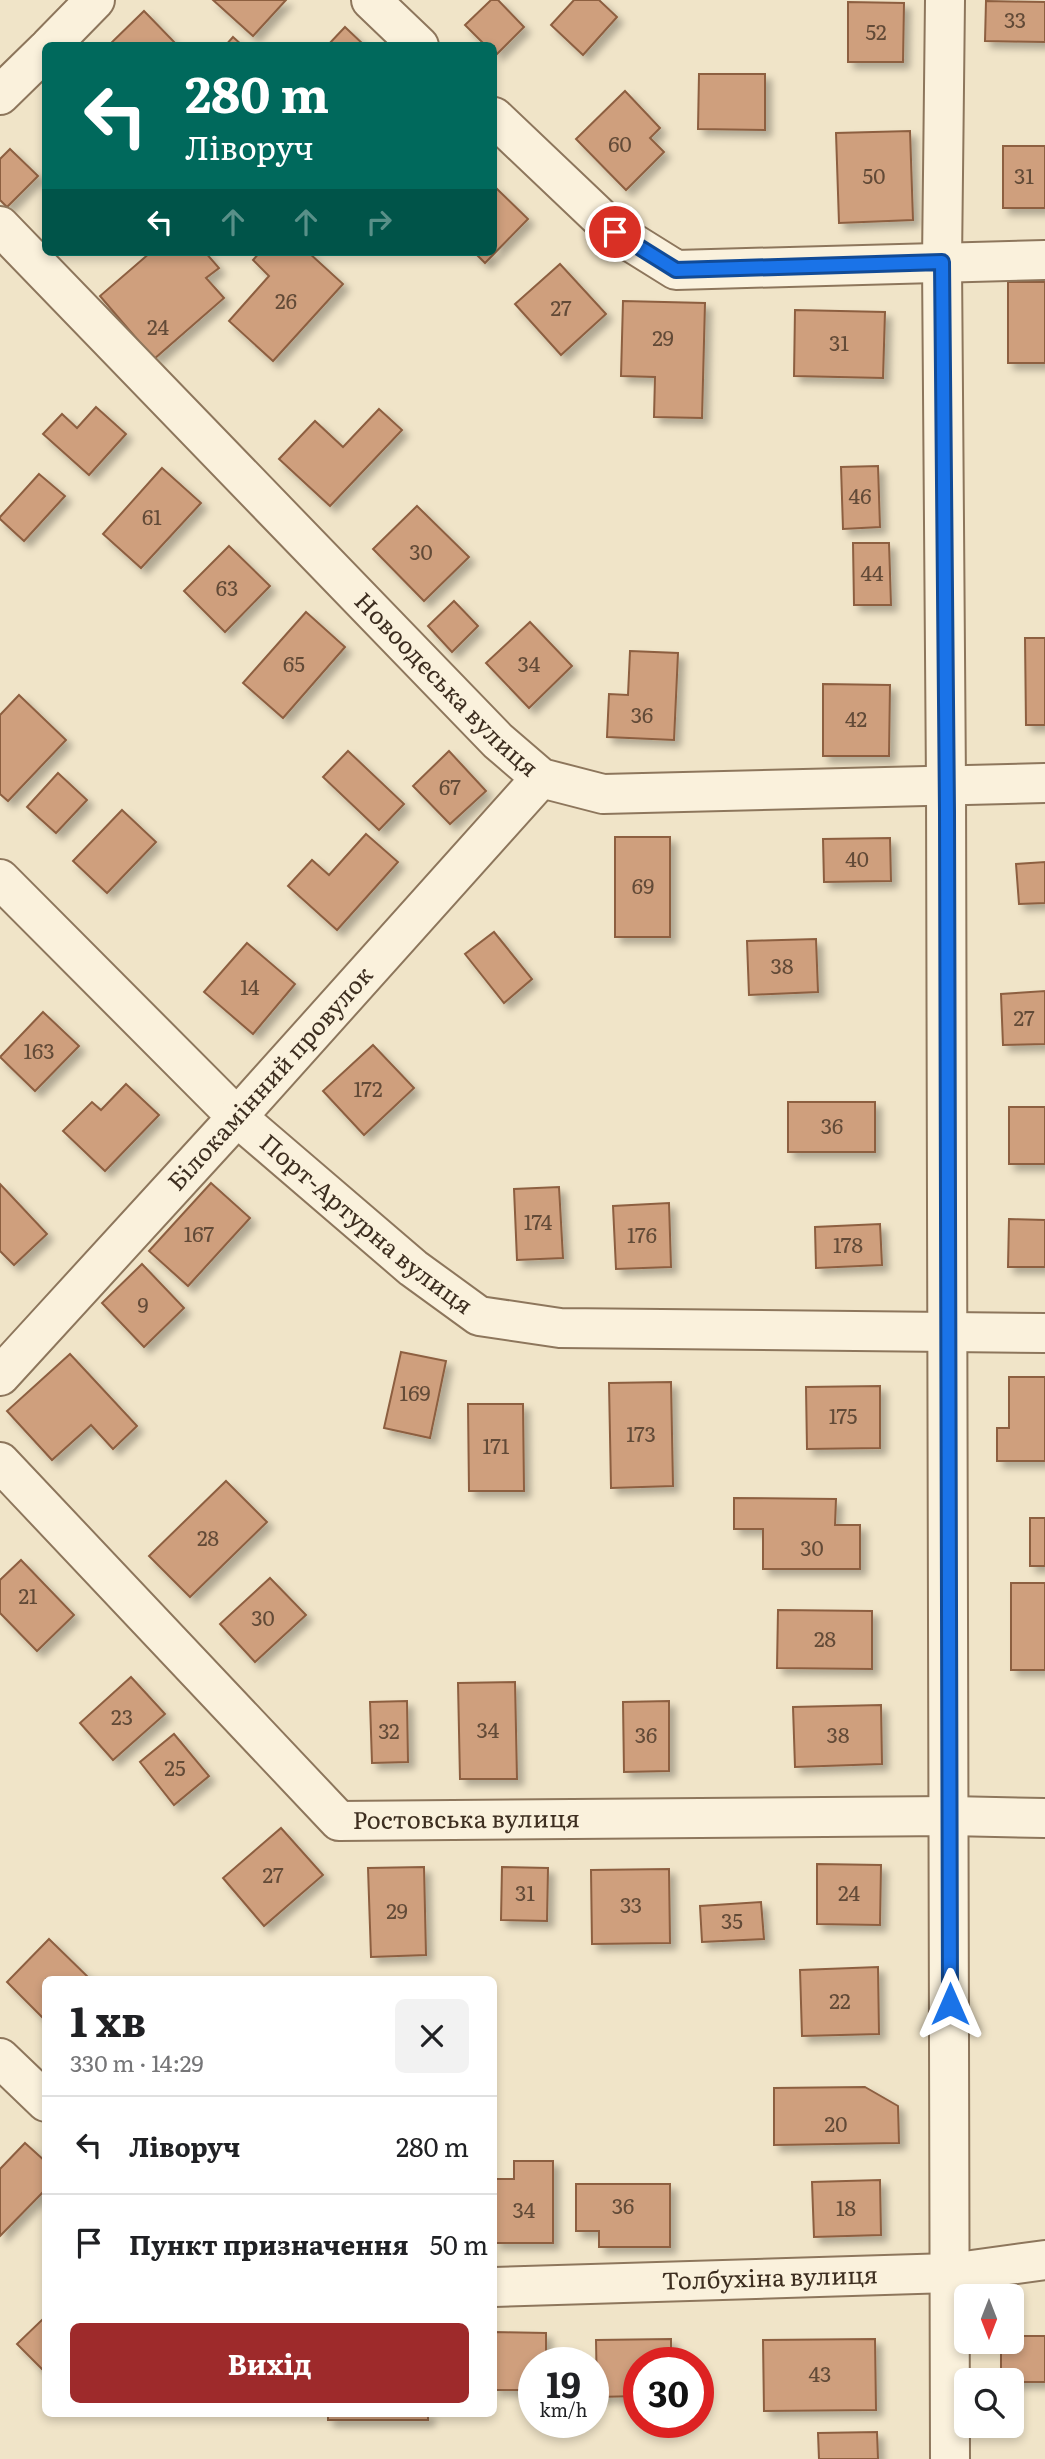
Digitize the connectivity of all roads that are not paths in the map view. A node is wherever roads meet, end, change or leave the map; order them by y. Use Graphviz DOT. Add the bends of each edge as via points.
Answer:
graph roads {
  1 [pos="95,0"];
  2 [pos="371,0"];
  3 [pos="945,0"];
  4 [pos="54,42"];
  5 [pos="415,42"];
  6 [pos="42,54"];
  7 [pos="0,95"];
  8 [pos="497,120"];
  9 [pos="0,226"];
  10 [pos="1045,260"];
  11 [pos="942,262"];
  12 [pos="541,778"];
  13 [pos="1045,783"];
  14 [pos="946,784"];
  15 [pos="0,879"];
  16 [pos="237,1117"];
  17 [pos="948,1333"];
  18 [pos="1045,1333"];
  19 [pos="0,1377"];
  20 [pos="0,1462"];
  21 [pos="950,1816"];
  22 [pos="1045,1818"];
  23 [pos="0,2058"];
  24 [pos="42,2098"];
  25 [pos="1045,2260"];
  26 [pos="950,2273"];
  27 [pos="497,2287"];
  28 [pos="950,2459"];
  1 -- 4 [label="street"];
  2 -- 5 [label="street"];
  3 -- 11 [label="street"];
  6 -- 7 [label="street"];
  8 -- 11 [label="street" via="615,232 676,270"];
  9 -- 12 [label="street, Новоодеська вулиця" via="498,741"];
  10 -- 11 [label="street"];
  11 -- 14 [label="street"];
  12 -- 14 [label="street, Новоодеська вулиця" via="603,794"];
  12 -- 16 [label="street, Білокамінний провулок"];
  13 -- 14 [label="street, Новоодеська вулиця"];
  14 -- 17 [label="street"];
  15 -- 16 [label="street, Порт-Артурна вулиця"];
  16 -- 17 [label="street, Порт-Артурна вулиця" via="413,1268 479,1316 560,1328"];
  16 -- 19 [label="street, Білокамінний провулок"];
  17 -- 18 [label="street, Порт-Артурна вулиця"];
  17 -- 21 [label="street"];
  20 -- 21 [label="street, Ростовська вулиця" via="339,1821"];
  21 -- 22 [label="street, Ростовська вулиця"];
  21 -- 26 [label="street"];
  23 -- 24 [label="street"];
  25 -- 26 [label="street, Толбухіна вулиця"];
  26 -- 27 [label="street, Толбухіна вулиця"];
  26 -- 28 [label="street"];
}
